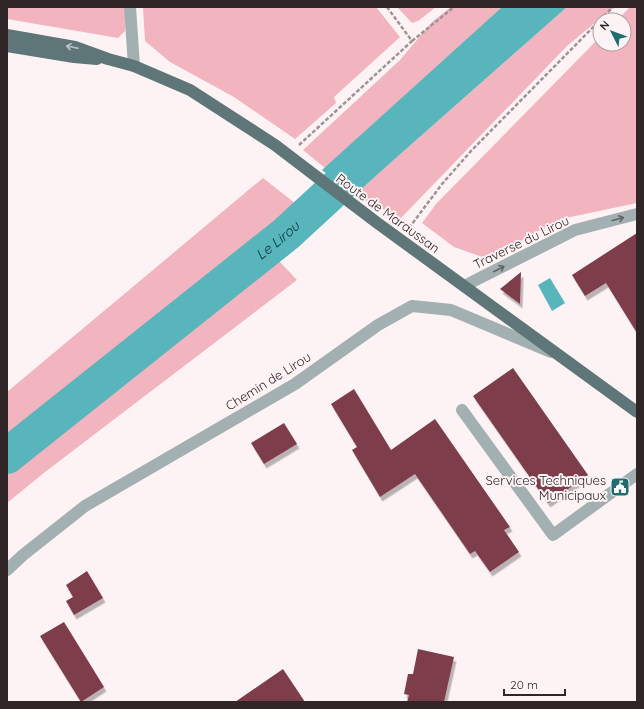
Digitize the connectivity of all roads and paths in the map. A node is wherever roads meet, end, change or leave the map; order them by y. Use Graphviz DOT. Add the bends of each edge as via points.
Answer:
graph roads {
  1 [pos="130,7"];
  2 [pos="387,7"];
  3 [pos="454,7"];
  4 [pos="613,7"];
  5 [pos="7,35"];
  6 [pos="412,41"];
  7 [pos="7,46"];
  8 [pos="108,59"];
  9 [pos="134,66"];
  10 [pos="290,158"];
  11 [pos="637,214"];
  12 [pos="400,239"];
  13 [pos="464,286"];
  14 [pos="563,358"];
  15 [pos="462,410"];
  16 [pos="637,412"];
  17 [pos="637,474"];
  18 [pos="7,570"];
  1 -- 9 [label="street"];
  2 -- 6 [label="path"];
  3 -- 6 [label="path"];
  4 -- 12 [label="path" via="471,151"];
  8 -- 5 [label="main road, Route de Maraussan, one-way" via="75,47"];
  6 -- 10 [label="path"];
  7 -- 8 [label="main road, Route de Maraussan" via="74,58"];
  8 -- 9 [label="main road, Route de Maraussan"];
  9 -- 10 [label="main road, Route de Maraussan" via="190,90 275,145"];
  10 -- 12 [label="main road, Route de Maraussan"];
  13 -- 11 [label="street, Traverse du Lirou, one-way" via="575,230"];
  12 -- 13 [label="main road, Route de Maraussan"];
  13 -- 14 [label="main road, Route de Maraussan"];
  14 -- 16 [label="main road, Route de Maraussan"];
  14 -- 18 [label="street, Chemin de Lirou" via="451,310 412,306 378,325 295,384 85,506 23,554"];
  15 -- 17 [label="street" via="553,535"];
}
